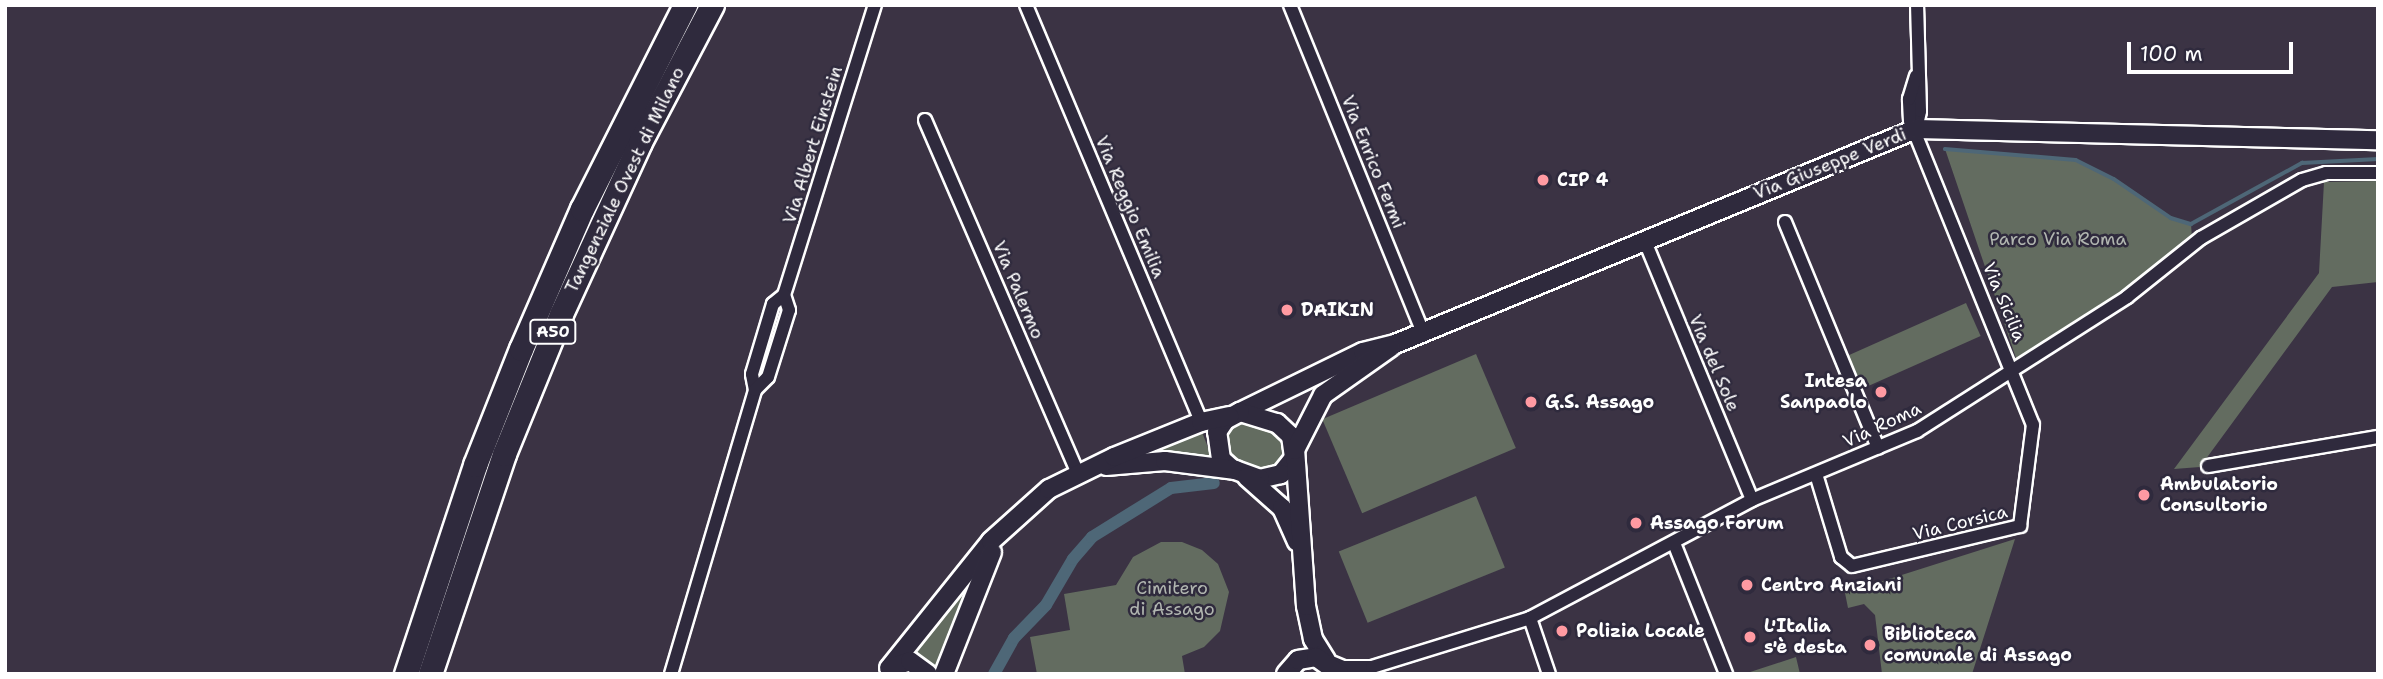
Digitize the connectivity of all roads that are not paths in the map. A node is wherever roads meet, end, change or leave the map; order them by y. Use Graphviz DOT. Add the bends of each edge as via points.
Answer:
graph roads {
  1 [pos="685,5"];
  2 [pos="712,5"];
  3 [pos="875,5"];
  4 [pos="1026,5"];
  5 [pos="1290,5"];
  6 [pos="1917,5"];
  7 [pos="925,120"];
  8 [pos="1916,129"];
  9 [pos="2378,141"];
  10 [pos="2378,173"];
  11 [pos="1785,222"];
  12 [pos="1644,239"];
  13 [pos="1423,332"];
  14 [pos="1395,344"];
  15 [pos="2014,372"];
  16 [pos="1234,414"];
  17 [pos="1201,422"];
  18 [pos="2378,438"];
  19 [pos="1878,448"];
  20 [pos="1295,450"];
  21 [pos="1217,452"];
  22 [pos="2208,466"];
  23 [pos="1098,467"];
  24 [pos="1240,472"];
  25 [pos="1078,474"];
  26 [pos="1816,474"];
  27 [pos="1752,500"];
  28 [pos="1024,510"];
  29 [pos="1674,543"];
  30 [pos="1302,553"];
  31 [pos="1306,606"];
  32 [pos="1530,618"];
  33 [pos="1326,660"];
  34 [pos="888,670"];
  35 [pos="1288,670"];
  36 [pos="1368,670"];
  37 [pos="405,674"];
  38 [pos="430,674"];
  39 [pos="671,674"];
  40 [pos="928,674"];
  41 [pos="944,674"];
  42 [pos="1339,674"];
  43 [pos="1549,674"];
  44 [pos="1727,674"];
  1 -- 37 [label="highway, Tangenziale Ovest di Milano / A50" via="582,209 521,349 475,465"];
  2 -- 38 [label="highway, Tangenziale Ovest di Milano / A50" via="640,142 561,314 504,454"];
  3 -- 39 [label="street, Via Albert Einstein" via="784,295 773,304 752,374 755,390"];
  4 -- 17 [label="street, Via Reggio Emilia"];
  5 -- 13 [label="street, Via Enrico Fermi"];
  6 -- 8 [label="street, Via Sicilia" via="1916,76 1908,109"];
  7 -- 25 [label="street, Via Palermo"];
  8 -- 9 [label="main road, Via Giuseppe Verdi"];
  8 -- 12 [label="main road, Via Giuseppe Verdi"];
  8 -- 15 [label="street, Via Sicilia"];
  10 -- 15 [label="street, Via Roma" via="2326,173 2302,180 2201,238 2127,297"];
  11 -- 19 [label="street"];
  12 -- 13 [label="main road, Via Giuseppe Verdi"];
  12 -- 27 [label="street, Via del Sole"];
  13 -- 14 [label="main road, Via Giuseppe Verdi"];
  14 -- 16 [label="main road, Via Giuseppe Verdi" via="1363,352"];
  14 -- 20 [label="main road, Via Giuseppe Verdi" via="1323,394"];
  15 -- 19 [label="street, Via Roma"];
  15 -- 26 [label="street, Via Corsica" via="2033,425 2021,527 1852,566 1841,557"];
  16 -- 17 [label="main road, Via Giuseppe Verdi"];
  16 -- 20 [label="main road" via="1284,427"];
  16 -- 21 [label="main road" via="1217,432"];
  17 -- 21 [label="main road"];
  17 -- 23 [label="main road, Via Giuseppe Verdi"];
  18 -- 22 [label="street"];
  19 -- 26 [label="street, Via Roma"];
  20 -- 24 [label="main road" via="1281,474 1260,479"];
  20 -- 30 [label="main road"];
  21 -- 24 [label="main road"];
  23 -- 24 [label="main road" via="1165,461"];
  23 -- 25 [label="main road"];
  24 -- 30 [label="main road" via="1282,508"];
  25 -- 28 [label="main road" via="1049,489"];
  26 -- 27 [label="street, Via Roma"];
  27 -- 29 [label="street, Via Roma"];
  28 -- 34 [label="main road" via="991,541"];
  28 -- 41 [label="main road" via="986,560"];
  29 -- 32 [label="street, Via Roma"];
  29 -- 44 [label="street"];
  30 -- 31 [label="main road"];
  31 -- 33 [label="main road" via="1313,639"];
  31 -- 35 [label="main road"];
  32 -- 36 [label="street, Via Roma"];
  32 -- 43 [label="street"];
  33 -- 35 [label="main road" via="1307,657"];
  33 -- 36 [label="street, Via Roma"];
  33 -- 42 [label="main road"];
  34 -- 40 [label="main road" via="910,662"];
}
